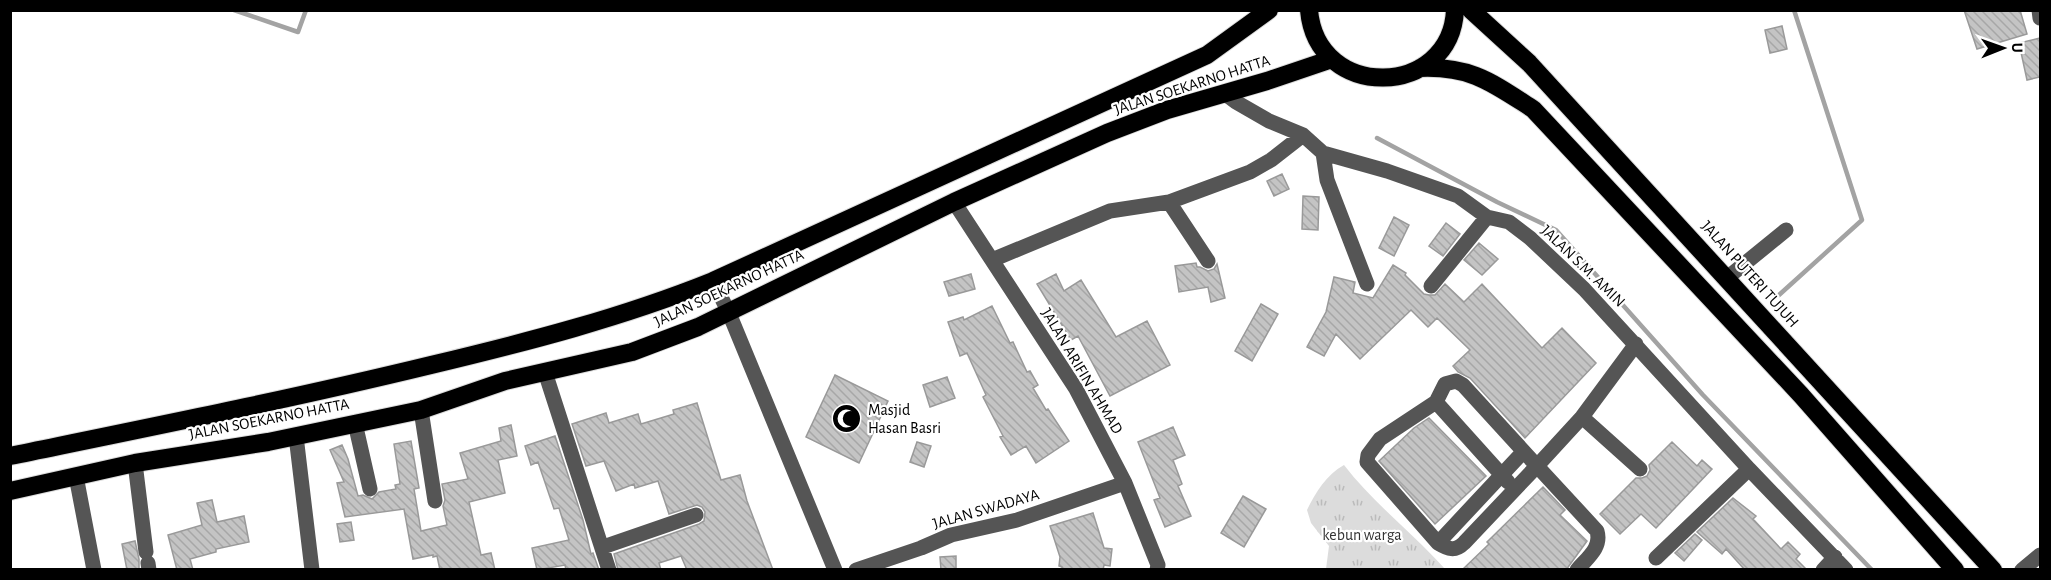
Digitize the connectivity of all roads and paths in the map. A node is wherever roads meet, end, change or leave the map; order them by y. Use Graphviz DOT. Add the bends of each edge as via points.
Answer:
graph roads {
  1 [pos="1269,10"];
  2 [pos="1309,10"];
  3 [pos="1455,10"];
  4 [pos="1471,10"];
  5 [pos="2039,10"];
  6 [pos="2040,18"];
  7 [pos="1332,59"];
  8 [pos="1420,68"];
  9 [pos="1224,93"];
  10 [pos="1303,135"];
  11 [pos="1323,153"];
  12 [pos="954,202"];
  13 [pos="1169,202"];
  14 [pos="1487,217"];
  15 [pos="1786,230"];
  16 [pos="992,260"];
  17 [pos="1208,261"];
  18 [pos="1727,278"];
  19 [pos="712,281"];
  20 [pos="1367,284"];
  21 [pos="1431,286"];
  22 [pos="729,313"];
  23 [pos="1636,344"];
  24 [pos="545,372"];
  25 [pos="1436,402"];
  26 [pos="421,410"];
  27 [pos="1582,417"];
  28 [pos="355,423"];
  29 [pos="296,436"];
  30 [pos="1523,452"];
  31 [pos="10,456"];
  32 [pos="135,463"];
  33 [pos="1538,466"];
  34 [pos="1640,469"];
  35 [pos="1749,469"];
  36 [pos="76,476"];
  37 [pos="1502,476"];
  38 [pos="1125,483"];
  39 [pos="370,489"];
  40 [pos="10,490"];
  41 [pos="1516,490"];
  42 [pos="435,501"];
  43 [pos="696,515"];
  44 [pos="1438,543"];
  45 [pos="603,547"];
  46 [pos="2040,555"];
  47 [pos="1836,557"];
  48 [pos="1656,558"];
  49 [pos="148,561"];
  50 [pos="1159,568"];
  51 [pos="94,570"];
  52 [pos="312,570"];
  53 [pos="609,570"];
  54 [pos="835,570"];
  55 [pos="856,570"];
  56 [pos="1576,570"];
  57 [pos="1823,570"];
  58 [pos="1846,570"];
  59 [pos="1955,570"];
  60 [pos="1993,570"];
  61 [pos="2022,570"];
  1 -- 19 [label="highway, JALAN SOEKARNO HATTA" via="1207,55"];
  2 -- 7 [label="highway" via="1318,42"];
  3 -- 8 [label="highway" via="1448,38"];
  4 -- 18 [label="highway, JALAN PUTERI TUJUH" via="1529,63"];
  5 -- 6 [label="street"];
  7 -- 8 [label="highway" via="1352,72 1374,78 1398,77"];
  7 -- 9 [label="highway, JALAN SOEKARNO HATTA"];
  8 -- 59 [label="highway" via="1445,67 1472,73 1533,109 1793,386"];
  9 -- 10 [label="street, JALAN S.M. AMIN" via="1259,116"];
  9 -- 12 [label="highway, JALAN SOEKARNO HATTA" via="1107,133"];
  10 -- 11 [label="street, JALAN S.M. AMIN"];
  10 -- 13 [label="street" via="1250,172"];
  11 -- 14 [label="street, JALAN S.M. AMIN" via="1458,196"];
  11 -- 20 [label="street" via="1327,180"];
  12 -- 16 [label="street, JALAN ARIFIN AHMAD"];
  12 -- 22 [label="highway, JALAN SOEKARNO HATTA"];
  13 -- 16 [label="street" via="1110,211"];
  13 -- 17 [label="street"];
  14 -- 21 [label="street"];
  14 -- 23 [label="street, JALAN S.M. AMIN" via="1509,222 1530,238"];
  15 -- 18 [label="street"];
  16 -- 38 [label="street, JALAN ARIFIN AHMAD" via="1076,389"];
  18 -- 60 [label="highway, JALAN PUTERI TUJUH"];
  19 -- 22 [label="street"];
  19 -- 31 [label="highway, JALAN SOEKARNO HATTA" via="619,316 529,341 344,386"];
  22 -- 24 [label="highway, JALAN SOEKARNO HATTA" via="632,352"];
  22 -- 54 [label="street"];
  23 -- 27 [label="street"];
  23 -- 35 [label="street, JALAN S.M. AMIN"];
  24 -- 26 [label="highway, JALAN SOEKARNO HATTA" via="505,381"];
  24 -- 45 [label="street"];
  25 -- 30 [label="street" via="1445,384 1456,381"];
  25 -- 37 [label="street"];
  25 -- 44 [label="street" via="1380,439 1367,462"];
  26 -- 28 [label="highway, JALAN SOEKARNO HATTA"];
  26 -- 42 [label="street"];
  27 -- 33 [label="street"];
  27 -- 34 [label="street"];
  28 -- 29 [label="highway, JALAN SOEKARNO HATTA"];
  28 -- 39 [label="street"];
  29 -- 32 [label="highway, JALAN SOEKARNO HATTA"];
  29 -- 52 [label="street"];
  30 -- 33 [label="street"];
  30 -- 37 [label="street"];
  32 -- 36 [label="highway, JALAN SOEKARNO HATTA"];
  32 -- 49 [label="street"];
  33 -- 41 [label="street"];
  33 -- 56 [label="street" via="1597,531 1599,543"];
  35 -- 47 [label="street, JALAN S.M. AMIN"];
  35 -- 48 [label="street"];
  36 -- 40 [label="highway, JALAN SOEKARNO HATTA"];
  36 -- 51 [label="street"];
  37 -- 41 [label="street"];
  37 -- 44 [label="street"];
  38 -- 50 [label="street, JALAN ARIFIN AHMAD"];
  38 -- 55 [label="street, JALAN SWADAYA" via="1017,520 951,535"];
  41 -- 44 [label="street" via="1460,547 1447,548"];
  43 -- 45 [label="street"];
  45 -- 53 [label="street"];
  46 -- 61 [label="street"];
  47 -- 57 [label="street"];
  47 -- 58 [label="street, JALAN S.M. AMIN"];
}
